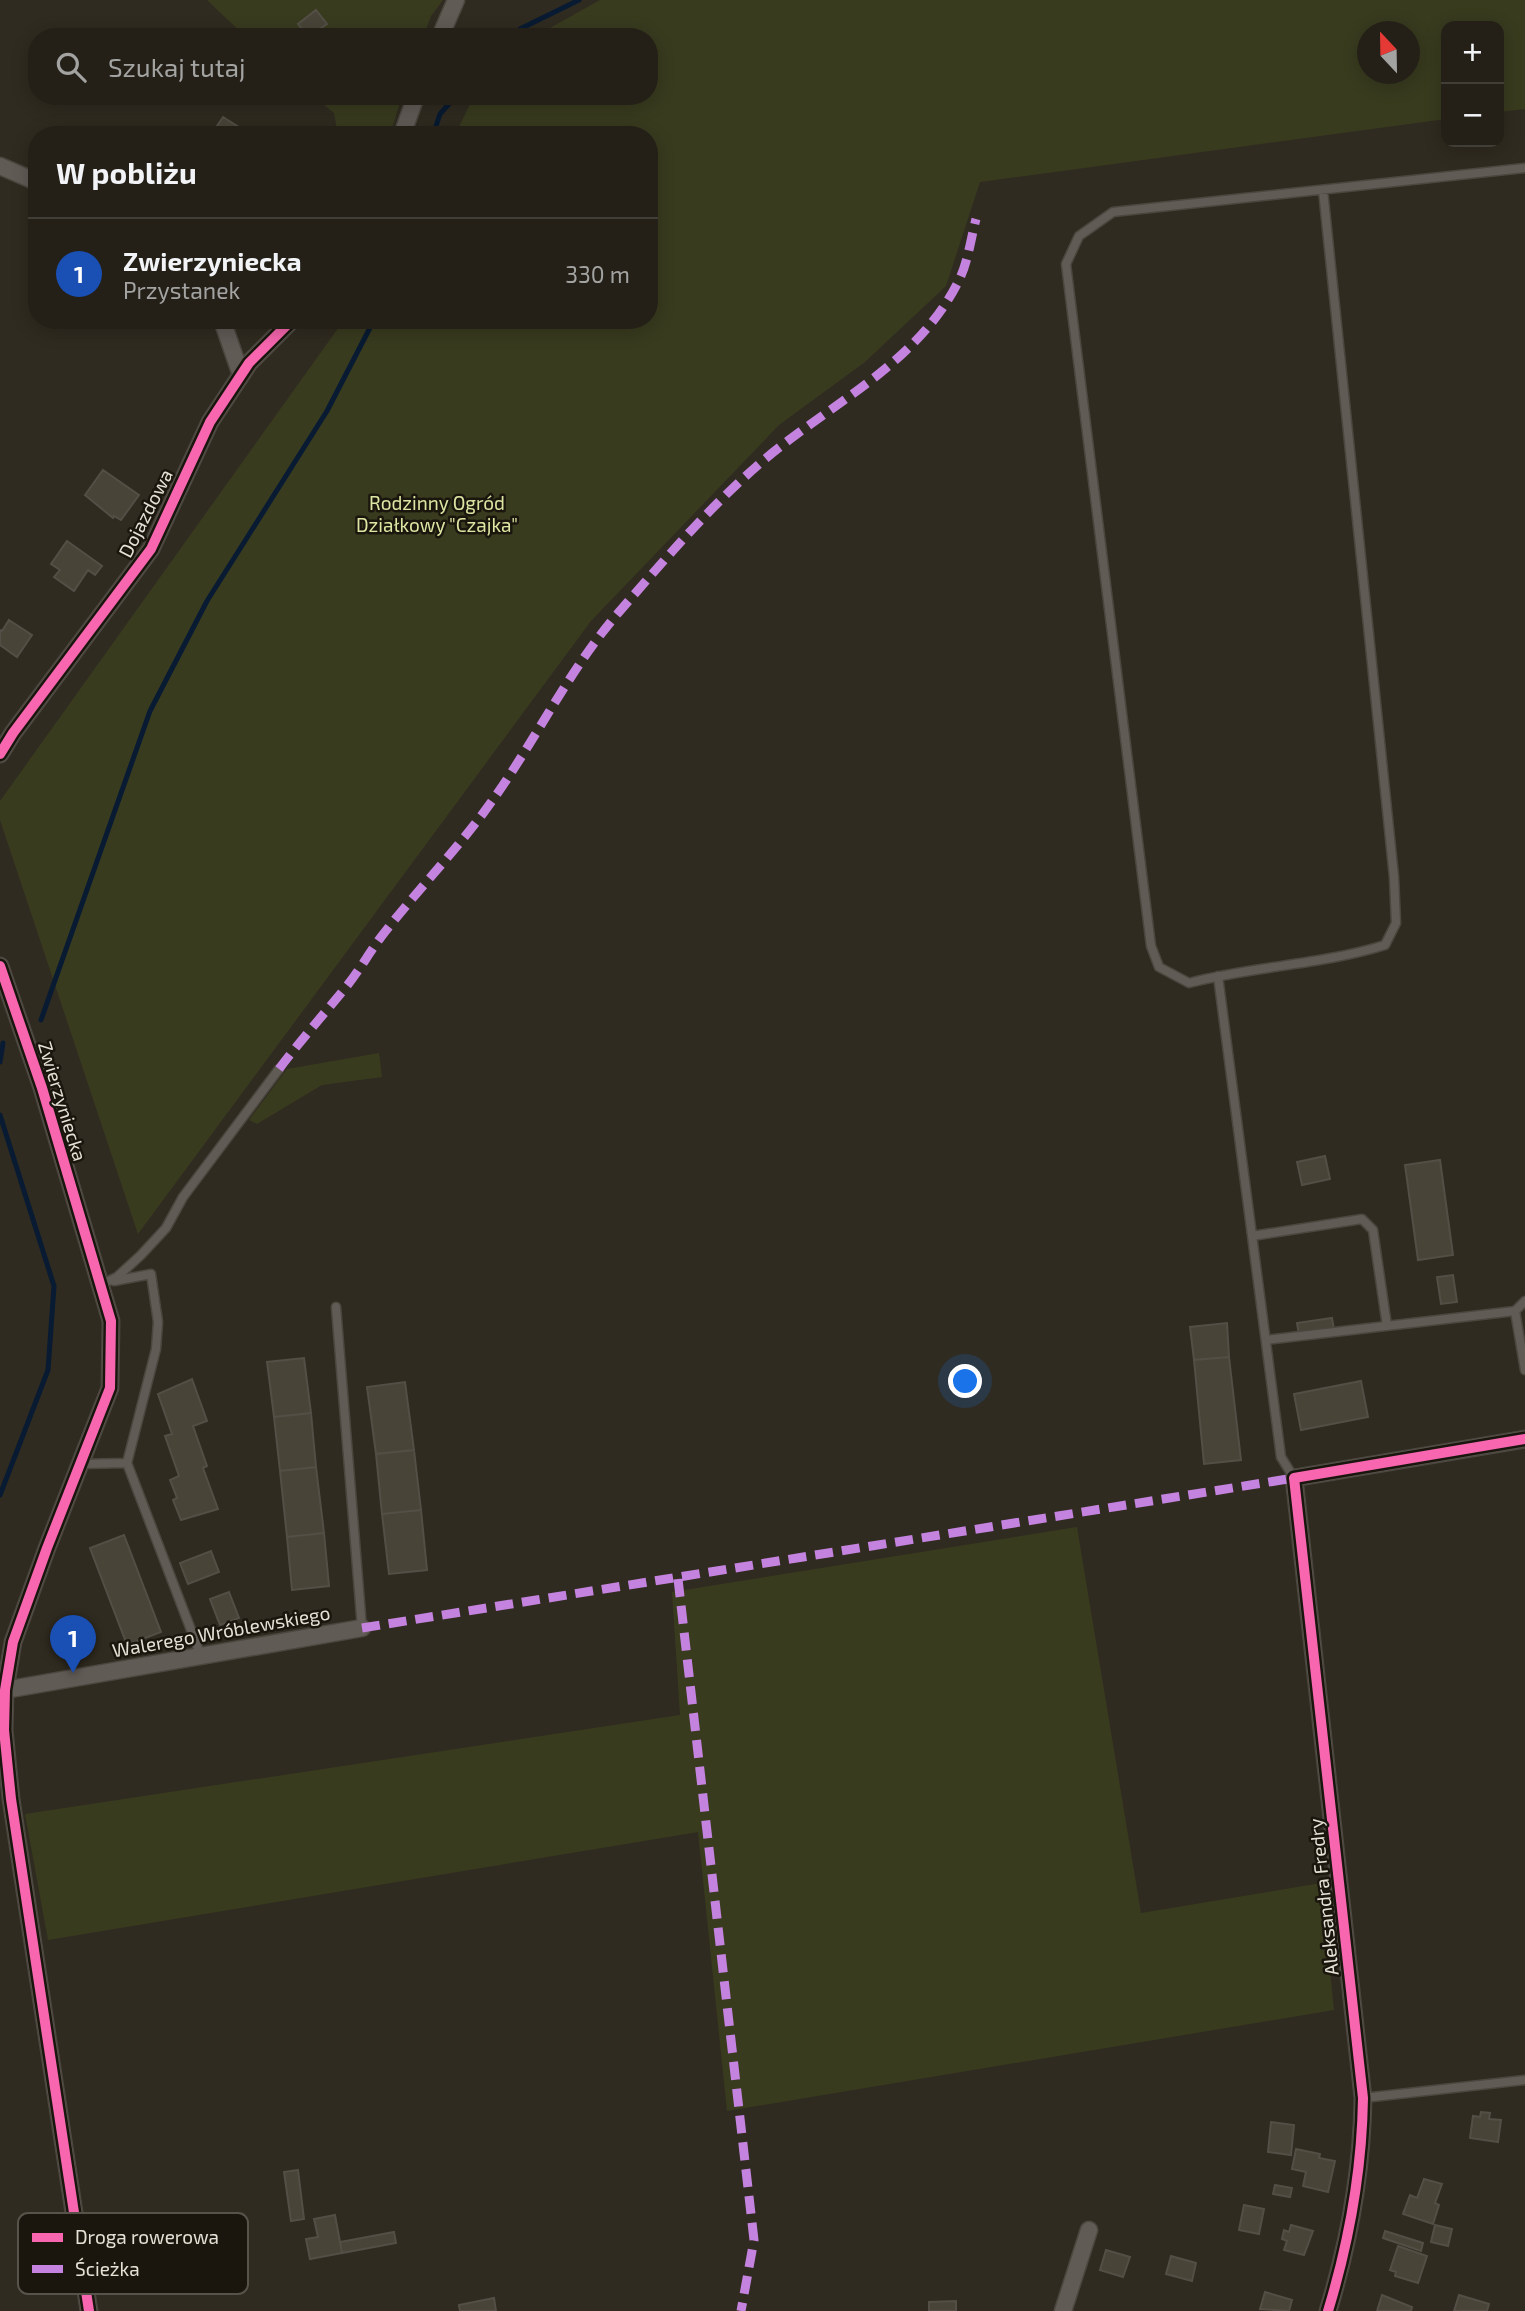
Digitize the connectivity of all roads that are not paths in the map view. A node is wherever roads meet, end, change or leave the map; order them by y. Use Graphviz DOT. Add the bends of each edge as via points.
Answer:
graph roads {
  1 [pos="456,0"];
  2 [pos="444,28"];
  3 [pos="413,105"];
  4 [pos="405,126"];
  5 [pos="0,166"];
  6 [pos="1525,168"];
  7 [pos="28,178"];
  8 [pos="1323,190"];
  9 [pos="225,329"];
  10 [pos="283,329"];
  11 [pos="241,375"];
  12 [pos="2,748"];
  13 [pos="0,966"];
  14 [pos="1218,975"];
  15 [pos="279,1069"];
  16 [pos="1252,1236"];
  17 [pos="100,1285"];
  18 [pos="1525,1301"];
  19 [pos="336,1307"];
  20 [pos="1515,1311"];
  21 [pos="1387,1326"];
  22 [pos="1266,1340"];
  23 [pos="1525,1370"];
  24 [pos="1525,1439"];
  25 [pos="80,1464"];
  26 [pos="127,1464"];
  27 [pos="1294,1478"];
  28 [pos="362,1628"];
  29 [pos="201,1656"];
  30 [pos="5,1690"];
  31 [pos="1525,2080"];
  32 [pos="1363,2098"];
  33 [pos="74,2213"];
  34 [pos="1089,2230"];
  35 [pos="1063,2311"];
  36 [pos="1328,2311"];
  1 -- 2 [label="street"];
  3 -- 4 [label="street"];
  5 -- 7 [label="street"];
  6 -- 8 [label="lane"];
  8 -- 14 [label="lane" via="1396,923 1385,945 1349,956"];
  8 -- 14 [label="lane" via="1112,212 1079,236 1066,264 1151,946 1159,967 1189,984"];
  9 -- 11 [label="street"];
  10 -- 11 [label="street, Dojazdowa"];
  11 -- 12 [label="street, Dojazdowa" via="210,422 151,550"];
  13 -- 17 [label="street, Zwierzyniecka" via="42,1088"];
  14 -- 16 [label="lane"];
  15 -- 17 [label="lane" via="183,1196 166,1228 117,1277"];
  16 -- 21 [label="lane" via="1362,1219 1373,1230"];
  16 -- 22 [label="lane"];
  17 -- 25 [label="street, Zwierzyniecka" via="111,1321 110,1388"];
  17 -- 26 [label="lane" via="151,1274 158,1322 156,1349"];
  18 -- 20 [label="lane"];
  19 -- 28 [label="lane"];
  20 -- 21 [label="lane"];
  20 -- 23 [label="lane"];
  21 -- 22 [label="lane"];
  22 -- 27 [label="lane" via="1281,1458"];
  24 -- 27 [label="street"];
  25 -- 26 [label="lane"];
  25 -- 30 [label="street, Zwierzyniecka" via="13,1642"];
  26 -- 29 [label="lane"];
  27 -- 32 [label="street, Aleksandra Fredry"];
  28 -- 29 [label="street, Walerego Wróblewskiego"];
  29 -- 30 [label="street, Walerego Wróblewskiego"];
  30 -- 33 [label="street, Zwierzyniecka" via="4,1730 12,1798"];
  31 -- 32 [label="lane"];
  32 -- 36 [label="street, Aleksandra Fredry" via="1347,2244"];
  34 -- 35 [label="street"];
}
